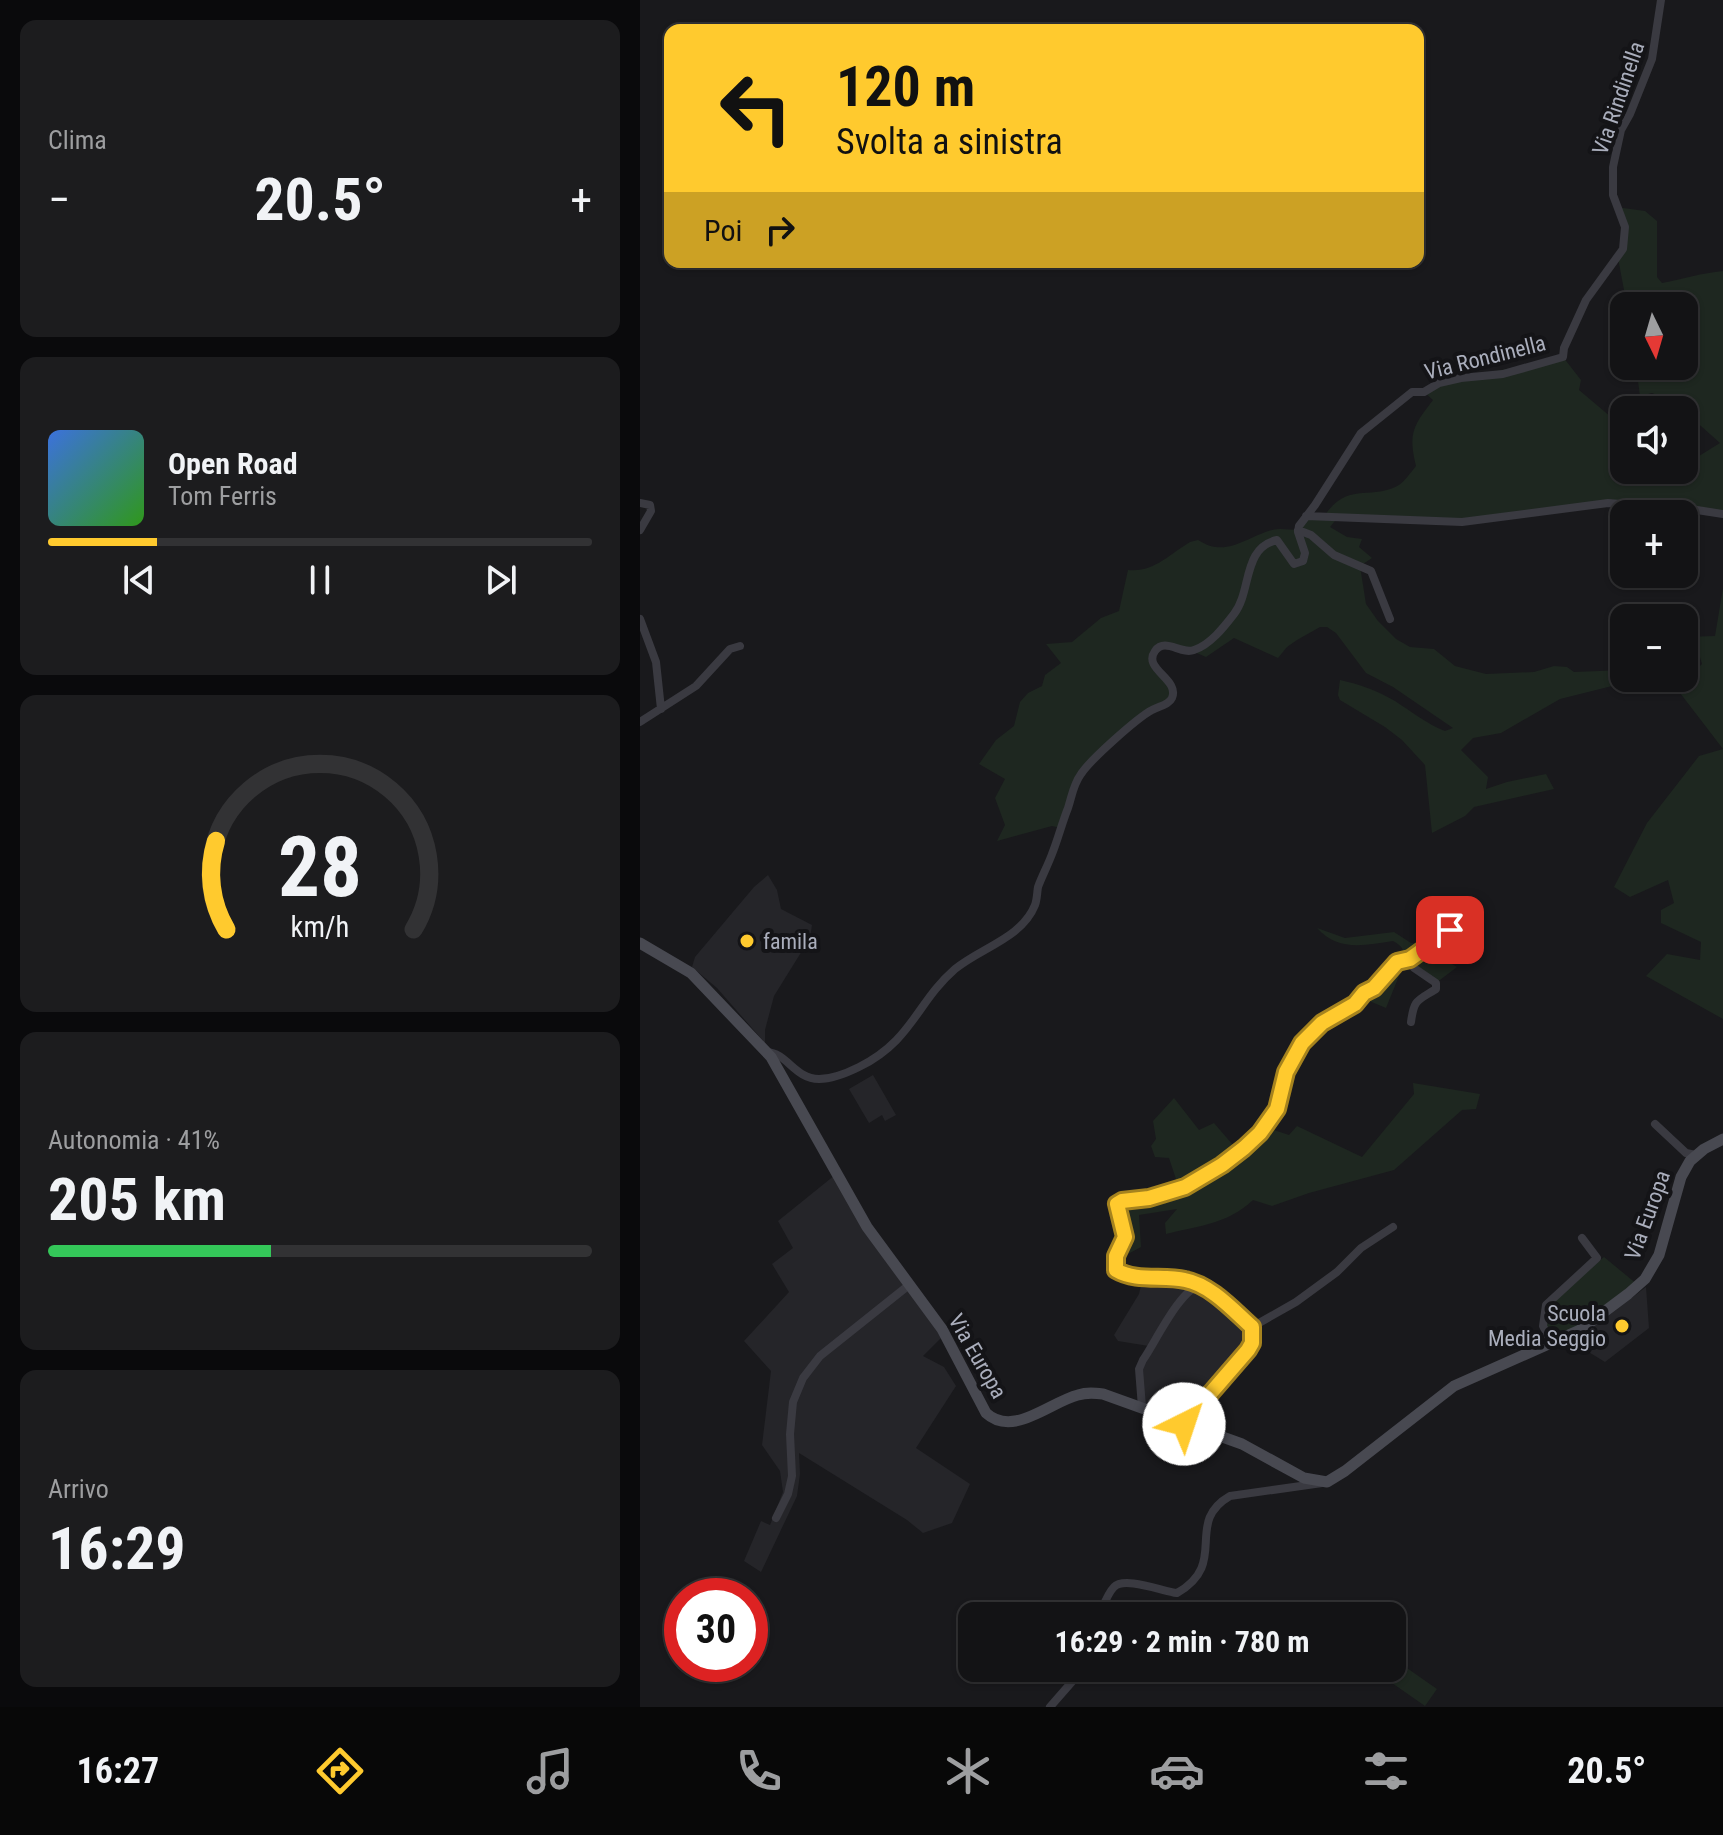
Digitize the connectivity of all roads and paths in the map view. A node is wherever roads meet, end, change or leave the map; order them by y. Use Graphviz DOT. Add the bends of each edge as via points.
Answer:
graph roads {
  1 [pos="1661,0"];
  2 [pos="1616,207"];
  3 [pos="640,503"];
  4 [pos="1723,514"];
  5 [pos="1306,516"];
  6 [pos="640,530"];
  7 [pos="1298,530"];
  8 [pos="640,619"];
  9 [pos="1390,619"];
  10 [pos="740,646"];
  11 [pos="661,709"];
  12 [pos="640,722"];
  13 [pos="1461,924"];
  14 [pos="640,943"];
  15 [pos="1408,959"];
  16 [pos="1411,1022"];
  17 [pos="767,1052"];
  18 [pos="1655,1124"];
  19 [pos="1723,1139"];
  20 [pos="1696,1155"];
  21 [pos="1393,1227"];
  22 [pos="1582,1238"];
  23 [pos="909,1285"];
  24 [pos="1201,1285"];
  25 [pos="1252,1327"];
  26 [pos="1552,1344"];
  27 [pos="1142,1407"];
  28 [pos="1184,1424"];
  29 [pos="1327,1482"];
  30 [pos="776,1518"];
  31 [pos="1106,1602"];
  32 [pos="1072,1682"];
  33 [pos="1050,1707"];
  1 -- 2 [label="street, Via Rindinella" via="1652,59 1617,142"];
  2 -- 5 [label="street, Via Rondinella" via="1625,227 1623,249 1586,300 1563,357 1412,392 1361,433"];
  3 -- 6 [label="street" via="650,505 651,511"];
  4 -- 5 [label="street" via="1608,503 1462,522"];
  5 -- 7 [label="street, Via Rondinella"];
  7 -- 9 [label="street" via="1334,555 1371,571"];
  7 -- 17 [label="street, Via Rondinella" via="1303,561 1294,564 1277,540 1269,542 1255,557 1237,611 1220,630 1192,651 1166,645 1153,653 1153,664 1174,695 1081,775 1035,906 1026,918 957,967 891,1047 867,1063 818,1079"];
  8 -- 11 [label="street" via="656,662"];
  10 -- 11 [label="street"];
  11 -- 12 [label="street"];
  13 -- 15 [label="street"];
  14 -- 17 [label="main road, Via Europa" via="691,973"];
  15 -- 16 [label="street" via="1436,983 1436,989 1413,1005"];
  15 -- 24 [label="street" via="1397,962 1374,988 1302,1043 1286,1072 1277,1109 1244,1148 1185,1187 1117,1204 1125,1237 1116,1270"];
  17 -- 23 [label="main road, Via Europa" via="867,1227"];
  18 -- 20 [label="street" via="1686,1153"];
  19 -- 20 [label="main road, Via Europa"];
  20 -- 26 [label="main road, Via Europa" via="1681,1177 1659,1255 1645,1279 1604,1314"];
  21 -- 25 [label="street" via="1296,1302"];
  22 -- 26 [label="street" via="1597,1258 1546,1305 1543,1326"];
  23 -- 27 [label="main road, Via Europa" via="942,1329 993,1420 1022,1419 1092,1392"];
  23 -- 30 [label="street" via="820,1356 803,1378 793,1402 792,1476"];
  24 -- 25 [label="street"];
  24 -- 27 [label="street" via="1181,1298 1143,1360"];
  25 -- 28 [label="street" via="1248,1350"];
  26 -- 29 [label="main road, Via Europa" via="1454,1386"];
  27 -- 28 [label="main road, Via Europa"];
  28 -- 29 [label="main road, Via Europa" via="1242,1444 1304,1478"];
  29 -- 31 [label="street" via="1230,1496 1217,1503 1208,1516 1202,1572 1192,1585 1177,1593 1120,1583"];
  32 -- 33 [label="street"];
}
